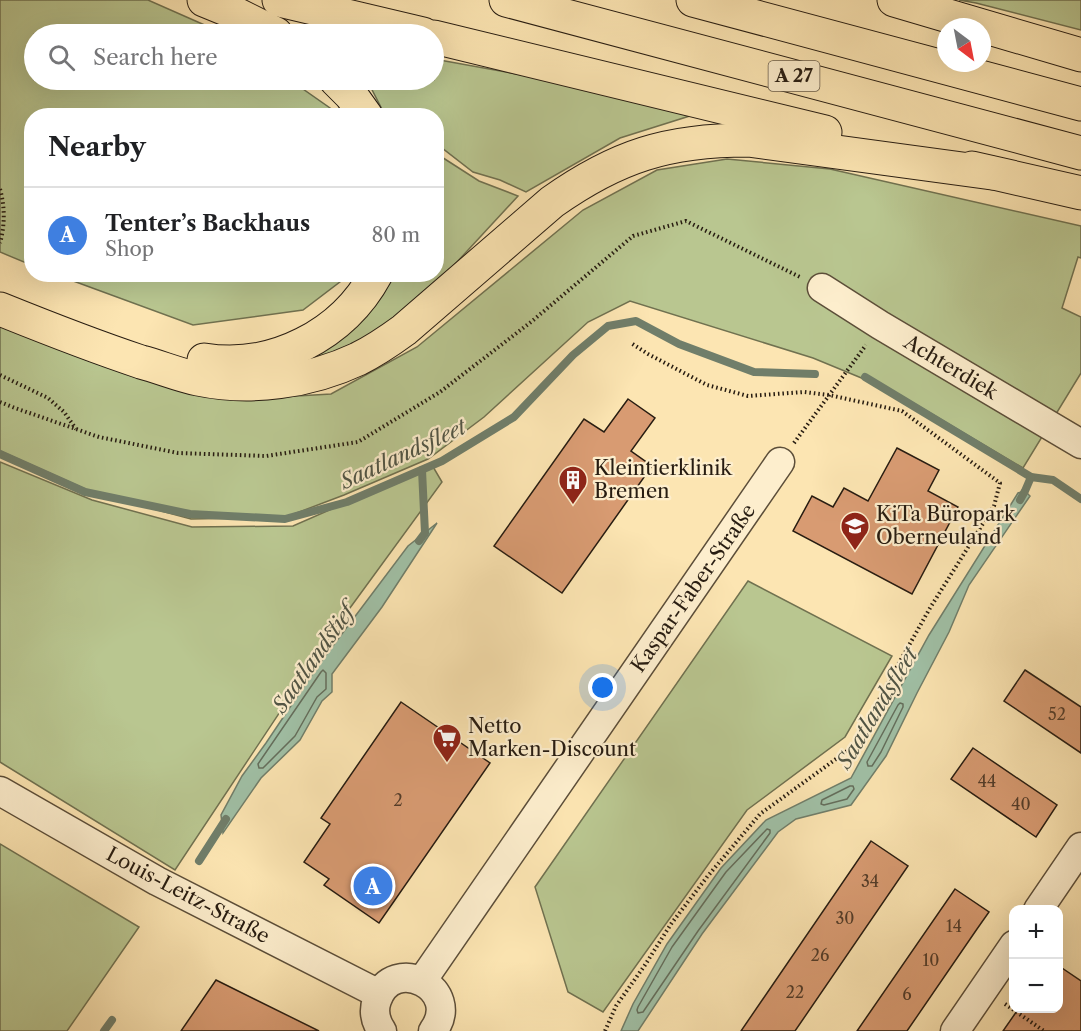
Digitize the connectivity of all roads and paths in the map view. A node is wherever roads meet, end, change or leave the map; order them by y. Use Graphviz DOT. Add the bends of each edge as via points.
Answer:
graph roads {
  1 [pos="204,0"];
  2 [pos="279,0"];
  3 [pos="506,0"];
  4 [pos="693,0"];
  5 [pos="894,0"];
  6 [pos="256,24"];
  7 [pos="381,24"];
  8 [pos="444,39"];
  9 [pos="1081,55"];
  10 [pos="346,90"];
  11 [pos="1081,104"];
  12 [pos="360,108"];
  13 [pos="1081,153"];
  14 [pos="992,172"];
  15 [pos="0,189"];
  16 [pos="1081,193"];
  17 [pos="0,243"];
  18 [pos="371,282"];
  19 [pos="0,286"];
  20 [pos="822,288"];
  21 [pos="0,309"];
  22 [pos="880,325"];
  23 [pos="631,343"];
  24 [pos="0,375"];
  25 [pos="829,395"];
  26 [pos="0,402"];
  27 [pos="77,430"];
  28 [pos="1081,444"];
  29 [pos="780,462"];
  30 [pos="0,791"];
  31 [pos="1081,847"];
  32 [pos="1041,905"];
  33 [pos="1009,952"];
  34 [pos="422,981"];
  35 [pos="983,989"];
  36 [pos="379,994"];
  37 [pos="439,1029"];
  38 [pos="382,1031"];
  39 [pos="605,1031"];
  40 [pos="955,1031"];
  41 [pos="1044,1031"];
  1 -- 6 [label="highway"];
  2 -- 7 [label="highway"];
  3 -- 13 [label="highway, A 27"];
  4 -- 11 [label="highway, A 27"];
  5 -- 9 [label="highway"];
  8 -- 14 [label="highway"];
  10 -- 12 [label="highway"];
  14 -- 16 [label="highway"];
  14 -- 21 [label="highway" via="748,140 687,143 658,149 602,170 560,196 382,346 333,370 280,382 243,384 196,379 100,349"];
  15 -- 17 [label="path" via="4,203"];
  18 -- 19 [label="highway" via="345,316 309,342 262,359 238,362 213,362 182,355"];
  20 -- 22 [label="street, Achterdiek"];
  20 -- 27 [label="path" via="686,221 633,236 440,392 358,442 266,456 178,453"];
  22 -- 25 [label="path"];
  22 -- 28 [label="street, Achterdiek"];
  23 -- 25 [label="path" via="707,385 748,396 804,392"];
  24 -- 27 [label="path" via="48,398"];
  25 -- 29 [label="path"];
  25 -- 39 [label="path" via="902,411 1000,483 994,506 930,608 854,746 760,814 671,924 616,1006"];
  26 -- 27 [label="path"];
  29 -- 34 [label="street, Kaspar-Faber-Straße"];
  30 -- 36 [label="street, Louis-Leitz-Straße" via="157,881"];
  31 -- 32 [label="street"];
  33 -- 35 [label="street"];
  34 -- 36 [label="street" via="397,979"];
  34 -- 37 [label="street" via="439,999"];
  35 -- 40 [label="street"];
  35 -- 41 [label="path"];
  36 -- 38 [label="street" via="375,1018"];
}
